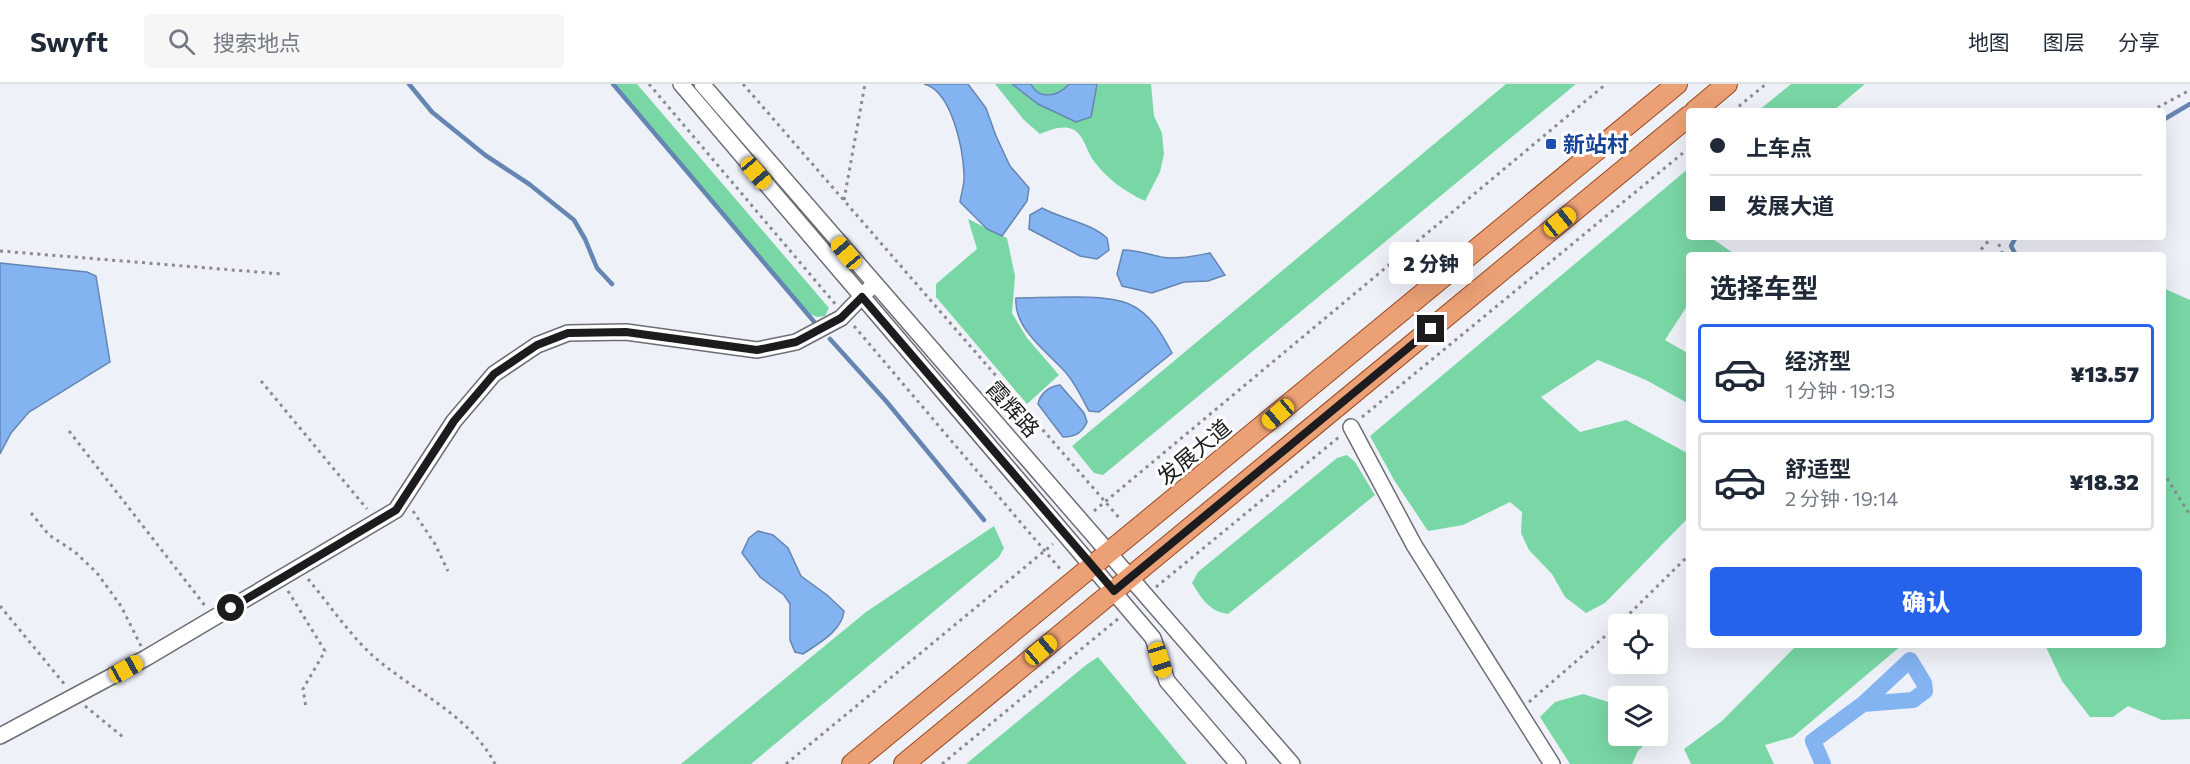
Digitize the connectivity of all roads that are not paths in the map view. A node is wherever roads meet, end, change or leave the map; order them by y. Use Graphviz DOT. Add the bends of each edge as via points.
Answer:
graph roads {
  1 [pos="681,84"];
  2 [pos="702,84"];
  3 [pos="1677,84"];
  4 [pos="1728,84"];
  5 [pos="1699,108"];
  6 [pos="1686,118"];
  7 [pos="873,285"];
  8 [pos="862,297"];
  9 [pos="1350,427"];
  10 [pos="1110,552"];
  11 [pos="1092,566"];
  12 [pos="1131,576"];
  13 [pos="1114,591"];
  14 [pos="0,736"];
  15 [pos="852,764"];
  16 [pos="904,764"];
  17 [pos="1238,764"];
  18 [pos="1292,764"];
  19 [pos="1552,764"];
  1 -- 8 [label="street, 霞辉路"];
  2 -- 7 [label="street, 霞辉路"];
  3 -- 10 [label="main road, 发展大道"];
  4 -- 5 [label="main road"];
  6 -- 12 [label="main road"];
  7 -- 8 [label="street"];
  7 -- 10 [label="street, 霞辉路"];
  8 -- 11 [label="street, 霞辉路"];
  8 -- 14 [label="street" via="844,314 796,342 757,350 626,332 568,333 537,345 494,374 454,421 396,510 146,658"];
  9 -- 19 [label="street" via="1414,545"];
  10 -- 11 [label="main road, 发展大道"];
  10 -- 12 [label="street, 霞辉路"];
  11 -- 13 [label="street, 霞辉路"];
  11 -- 15 [label="main road, 发展大道"];
  12 -- 13 [label="main road"];
  12 -- 18 [label="street, 霞辉路"];
  13 -- 16 [label="main road"];
  13 -- 17 [label="street, 霞辉路" via="1153,638 1167,681"];
}
